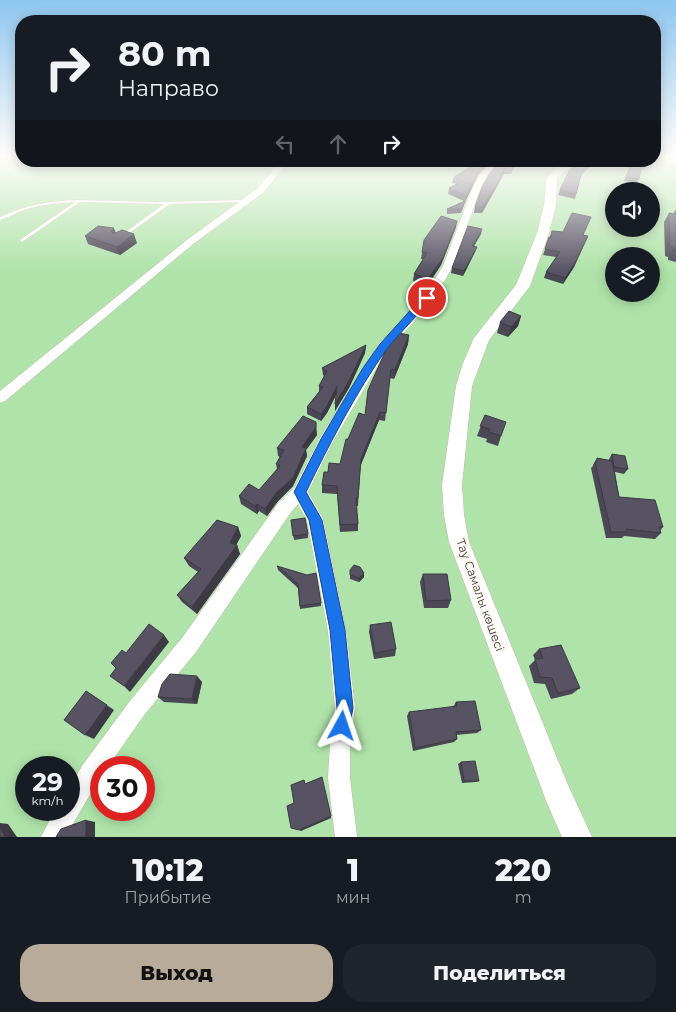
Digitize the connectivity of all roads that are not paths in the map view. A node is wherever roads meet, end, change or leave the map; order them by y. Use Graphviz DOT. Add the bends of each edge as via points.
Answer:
graph roads {
  1 [pos="254,194"];
  2 [pos="474,194"];
  3 [pos="551,194"];
  4 [pos="245,201"];
  5 [pos="79,202"];
  6 [pos="169,203"];
  7 [pos="0,219"];
  8 [pos="118,240"];
  9 [pos="22,241"];
  10 [pos="0,398"];
  11 [pos="300,492"];
  12 [pos="80,790"];
  13 [pos="61,821"];
  14 [pos="52,837"];
  15 [pos="346,837"];
  16 [pos="577,837"];
  1 -- 4 [label="street"];
  2 -- 11 [label="street" via="448,266 427,298 383,347 367,371"];
  3 -- 16 [label="street, Тау Самалы көшесі" via="543,233 523,286 482,338 471,363 464,386 452,485 459,542 557,794"];
  4 -- 6 [label="lane"];
  4 -- 10 [label="street" via="190,242"];
  5 -- 6 [label="lane"];
  5 -- 7 [label="lane" via="40,204 16,210"];
  5 -- 9 [label="lane"];
  6 -- 8 [label="lane"];
  11 -- 12 [label="street" via="285,507 189,645 137,708"];
  11 -- 15 [label="street" via="315,520 338,630 345,708 339,778"];
  13 -- 14 [label="street"];
}
